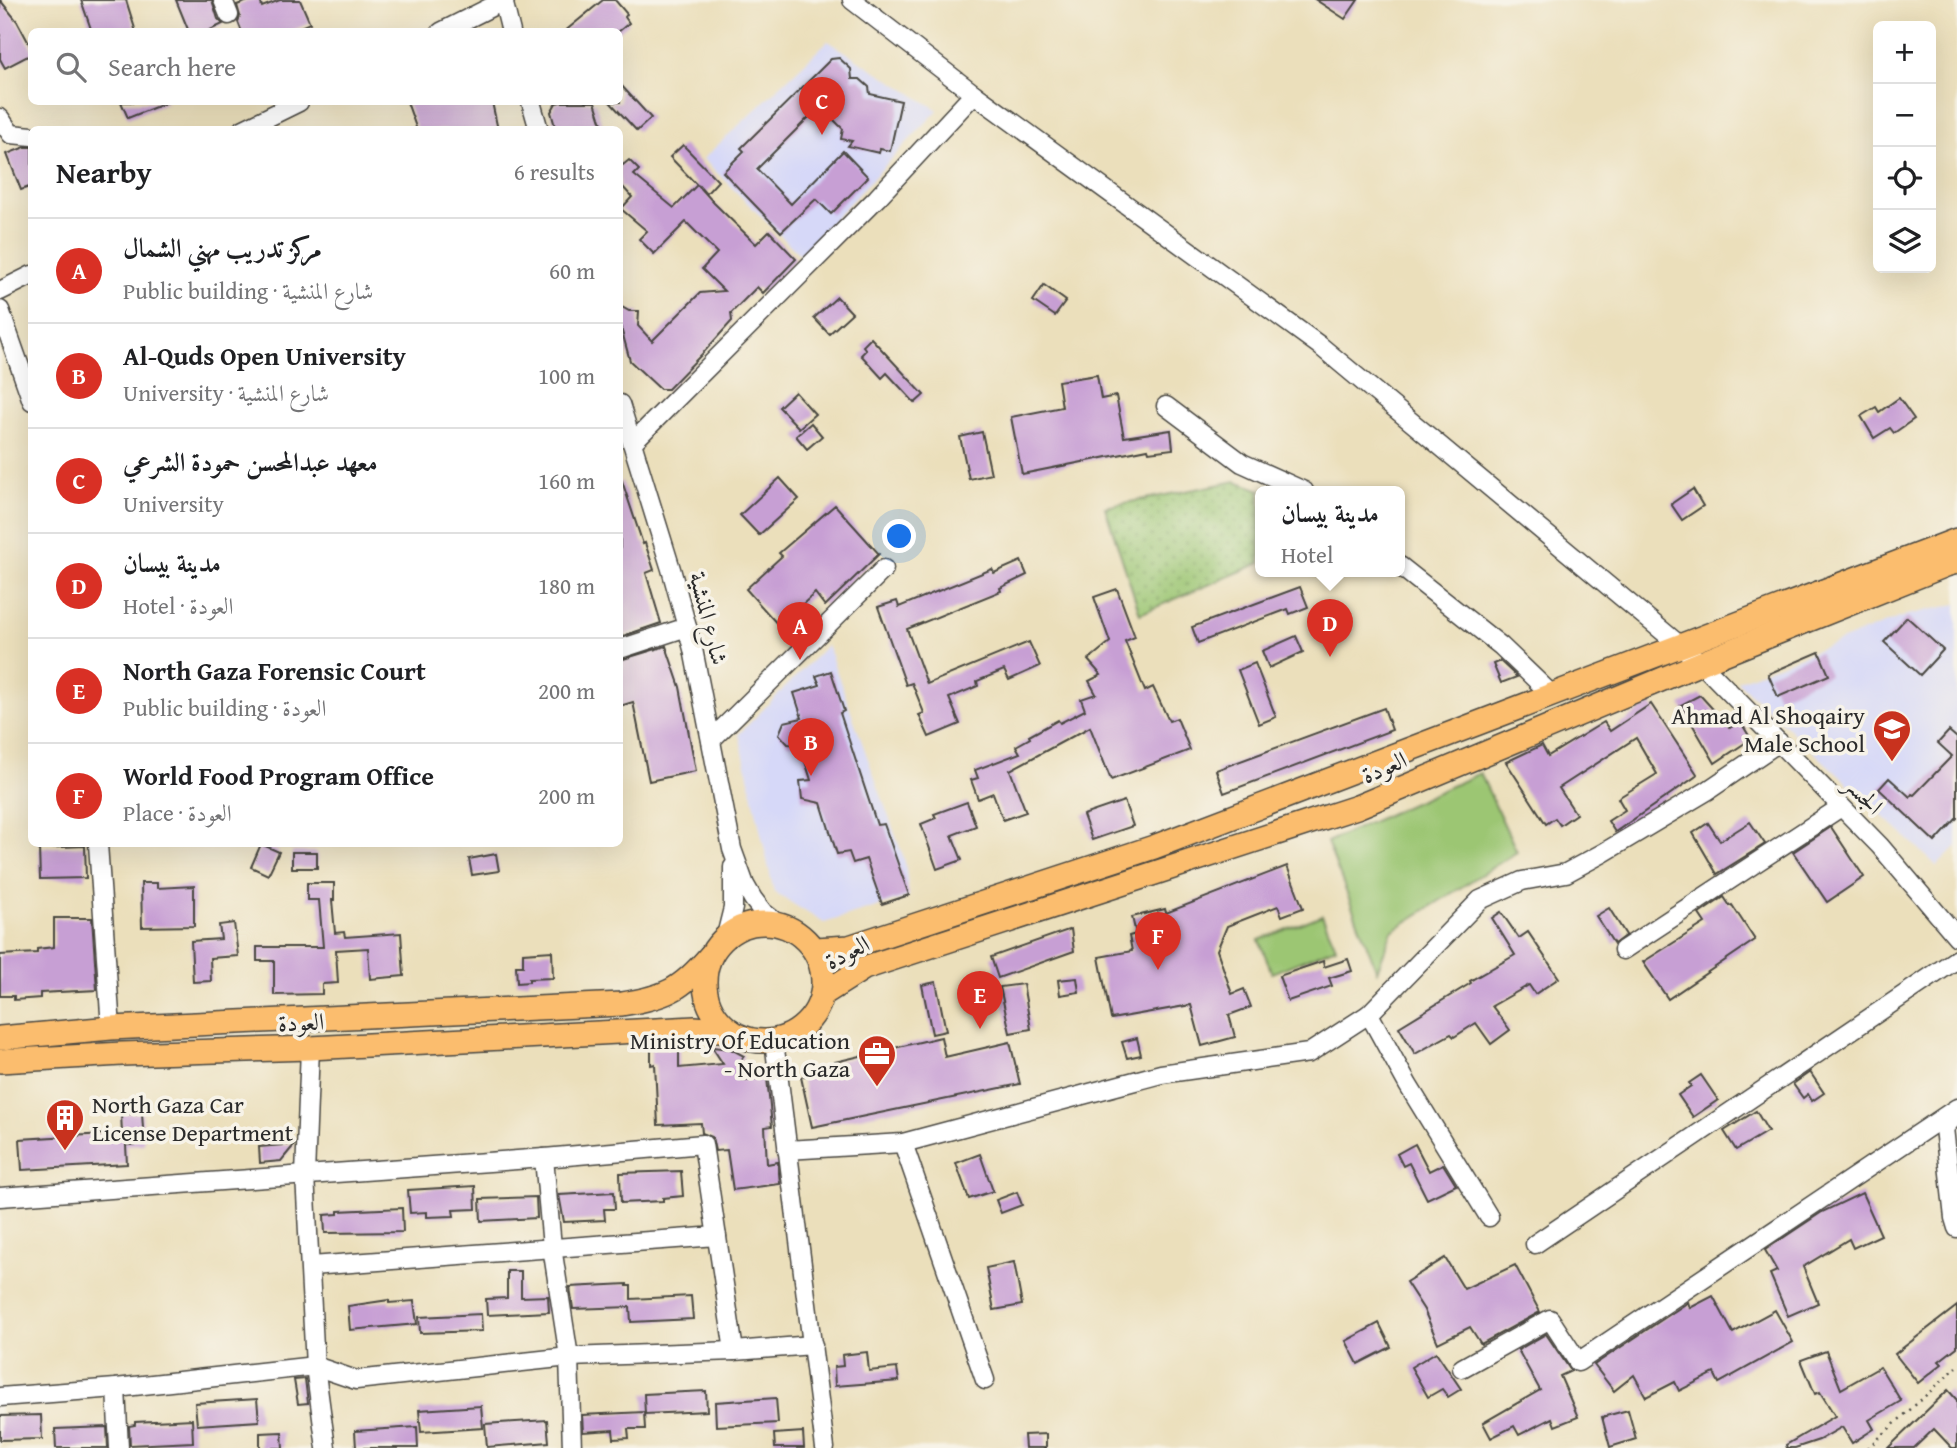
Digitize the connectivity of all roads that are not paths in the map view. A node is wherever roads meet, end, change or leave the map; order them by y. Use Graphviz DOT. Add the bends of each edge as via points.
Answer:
graph roads {
  1 [pos="503,0"];
  2 [pos="852,0"];
  3 [pos="449,28"];
  4 [pos="510,28"];
  5 [pos="974,93"];
  6 [pos="293,105"];
  7 [pos="532,105"];
  8 [pos="0,118"];
  9 [pos="250,126"];
  10 [pos="538,126"];
  11 [pos="28,136"];
  12 [pos="28,277"];
  13 [pos="0,291"];
  14 [pos="0,310"];
  15 [pos="28,390"];
  16 [pos="1166,406"];
  17 [pos="626,433"];
  18 [pos="1293,486"];
  19 [pos="1957,540"];
  20 [pos="1957,562"];
  21 [pos="884,569"];
  22 [pos="1405,570"];
  23 [pos="687,627"];
  24 [pos="1680,646"];
  25 [pos="623,648"];
  26 [pos="1702,663"];
  27 [pos="1553,696"];
  28 [pos="711,740"];
  29 [pos="1779,742"];
  30 [pos="1841,807"];
  31 [pos="98,847"];
  32 [pos="732,849"];
  33 [pos="777,923"];
  34 [pos="1956,933"];
  35 [pos="726,936"];
  36 [pos="815,949"];
  37 [pos="1623,950"];
  38 [pos="710,956"];
  39 [pos="1957,959"];
  40 [pos="823,994"];
  41 [pos="1369,1014"];
  42 [pos="111,1028"];
  43 [pos="731,1031"];
  44 [pos="0,1038"];
  45 [pos="774,1041"];
  46 [pos="310,1048"];
  47 [pos="0,1061"];
  48 [pos="1957,1108"];
  49 [pos="1957,1114"];
  50 [pos="903,1143"];
  51 [pos="787,1150"];
  52 [pos="544,1158"];
  53 [pos="305,1175"];
  54 [pos="0,1197"];
  55 [pos="1489,1217"];
  56 [pos="1957,1228"];
  57 [pos="717,1236"];
  58 [pos="1535,1244"];
  59 [pos="552,1247"];
  60 [pos="311,1266"];
  61 [pos="813,1345"];
  62 [pos="734,1351"];
  63 [pos="569,1357"];
  64 [pos="315,1366"];
  65 [pos="1462,1368"];
  66 [pos="985,1380"];
  67 [pos="116,1388"];
  68 [pos="0,1397"];
  69 [pos="119,1448"];
  70 [pos="326,1448"];
  71 [pos="572,1448"];
  72 [pos="825,1448"];
  1 -- 3 [label="street"];
  1 -- 4 [label="street"];
  2 -- 5 [label="street, الجسر"];
  5 -- 17 [label="street" via="877,198"];
  5 -- 24 [label="street, الجسر" via="1319,345"];
  6 -- 9 [label="street"];
  7 -- 10 [label="street"];
  8 -- 11 [label="street" via="11,134"];
  12 -- 13 [label="street"];
  14 -- 15 [label="street"];
  16 -- 18 [label="street" via="1242,463"];
  17 -- 23 [label="street, شارع المنشية"];
  19 -- 24 [label="main road, العودة"];
  20 -- 26 [label="main road, العودة"];
  21 -- 28 [label="street"];
  22 -- 27 [label="street" via="1501,646"];
  23 -- 25 [label="street"];
  23 -- 28 [label="street, شارع المنشية"];
  24 -- 26 [label="street, الجسر"];
  24 -- 27 [label="main road, العودة"];
  26 -- 29 [label="street, الجسر"];
  26 -- 40 [label="main road, العودة" via="1357,807 864,968"];
  27 -- 36 [label="main road, العودة" via="1154,847 849,947"];
  28 -- 32 [label="street, شارع المنشية"];
  29 -- 30 [label="street, الجسر"];
  29 -- 41 [label="street" via="1707,791 1566,873 1522,881 1480,900"];
  30 -- 34 [label="street, الجسر"];
  30 -- 37 [label="street"];
  31 -- 42 [label="street"];
  32 -- 33 [label="street, شارع المنشية" via="753,899"];
  32 -- 35 [label="street, شارع المنشية" via="734,897"];
  33 -- 35 [label="main road" via="748,924"];
  33 -- 36 [label="main road" via="798,932"];
  35 -- 38 [label="main road"];
  36 -- 40 [label="main road"];
  38 -- 42 [label="main road, العودة" via="675,990 622,1004"];
  38 -- 43 [label="main road" via="706,994 717,1017"];
  39 -- 58 [label="street"];
  40 -- 45 [label="main road" via="810,1021"];
  41 -- 50 [label="street" via="1310,1053 1161,1074"];
  41 -- 55 [label="street"];
  42 -- 44 [label="main road, العودة"];
  43 -- 45 [label="main road" via="755,1041"];
  43 -- 46 [label="main road, العودة" via="681,1029"];
  45 -- 51 [label="street"];
  46 -- 47 [label="main road, العودة"];
  46 -- 53 [label="street"];
  48 -- 65 [label="street" via="1578,1362 1549,1319"];
  49 -- 56 [label="street" via="1944,1128"];
  50 -- 51 [label="street"];
  50 -- 66 [label="street"];
  51 -- 61 [label="street"];
  52 -- 53 [label="street"];
  52 -- 57 [label="street" via="702,1144"];
  52 -- 59 [label="street"];
  53 -- 54 [label="street"];
  53 -- 60 [label="street"];
  57 -- 59 [label="street"];
  57 -- 62 [label="street"];
  59 -- 60 [label="street"];
  59 -- 63 [label="street"];
  60 -- 64 [label="street"];
  61 -- 62 [label="street"];
  61 -- 72 [label="street"];
  62 -- 63 [label="street"];
  63 -- 64 [label="street" via="356,1380"];
  63 -- 71 [label="street"];
  64 -- 67 [label="street"];
  64 -- 70 [label="street"];
  67 -- 68 [label="street"];
  67 -- 69 [label="street"];
}
